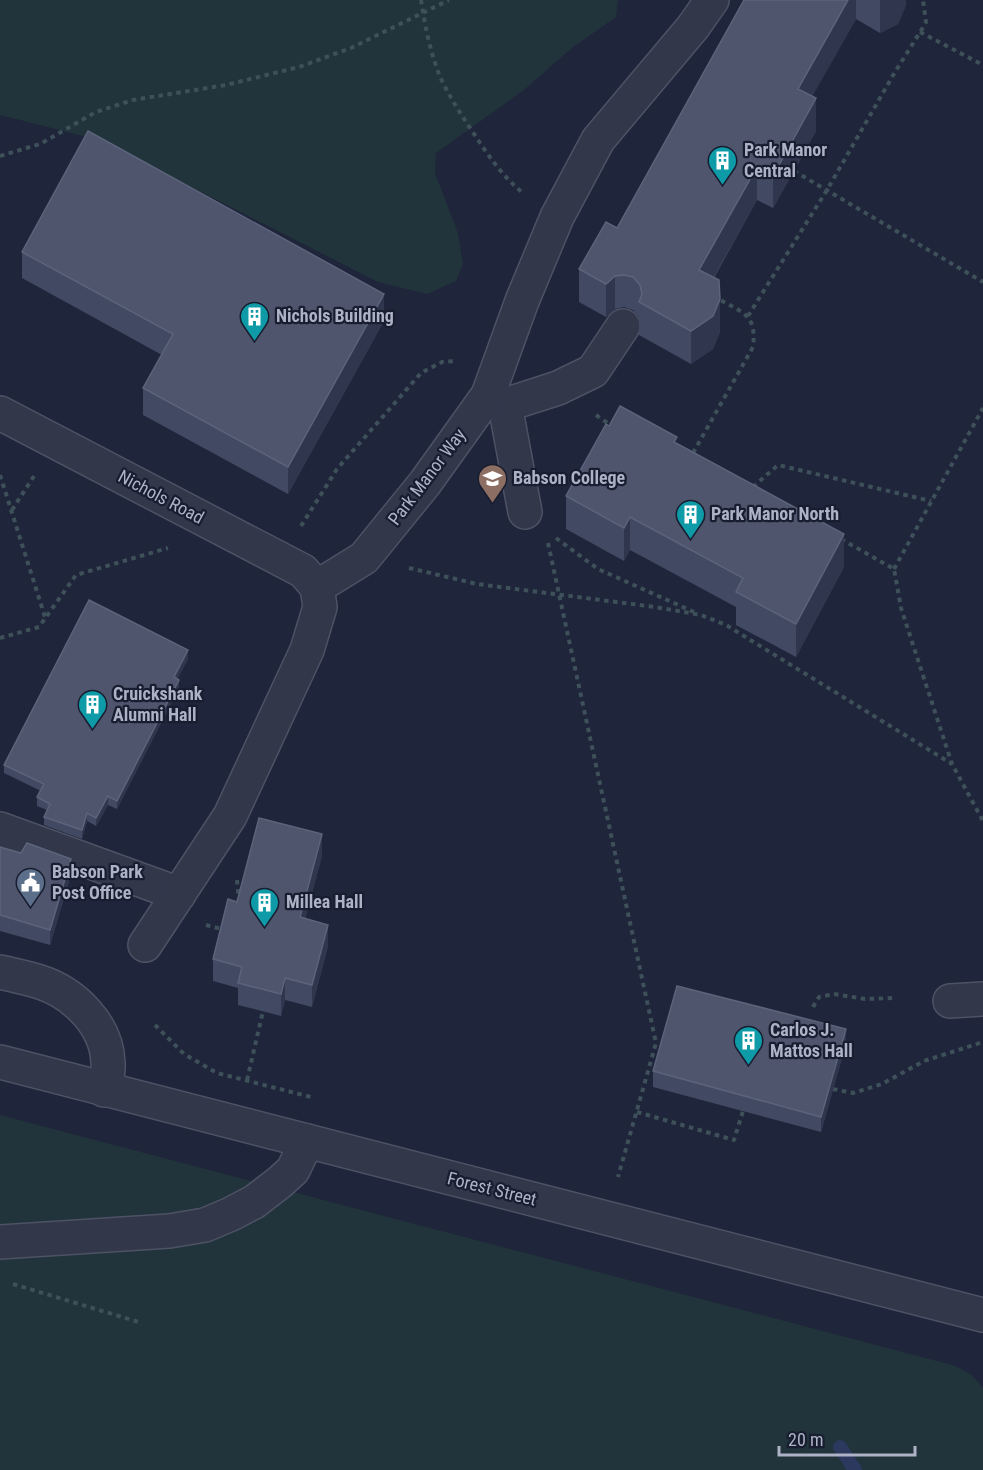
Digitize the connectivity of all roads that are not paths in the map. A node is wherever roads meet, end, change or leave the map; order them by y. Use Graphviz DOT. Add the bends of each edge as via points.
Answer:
graph roads {
  1 [pos="712,0"];
  2 [pos="623,326"];
  3 [pos="497,389"];
  4 [pos="0,412"];
  5 [pos="535,521"];
  6 [pos="317,587"];
  7 [pos="0,829"];
  8 [pos="179,894"];
  9 [pos="145,945"];
  10 [pos="0,972"];
  11 [pos="983,999"];
  12 [pos="950,1001"];
  13 [pos="0,1062"];
  14 [pos="104,1090"];
  15 [pos="308,1141"];
  16 [pos="0,1242"];
  17 [pos="983,1315"];
  1 -- 3 [label="street, Park Manor Way" via="598,140 557,218 522,301"];
  2 -- 3 [label="street" via="593,371 558,388"];
  3 -- 5 [label="street"];
  3 -- 6 [label="street, Park Manor Way" via="364,558"];
  4 -- 6 [label="street, Nichols Road" via="303,571"];
  6 -- 8 [label="street" via="320,607 307,650 230,816"];
  7 -- 8 [label="street"];
  8 -- 9 [label="street"];
  10 -- 14 [label="street" via="56,989 92,1019 106,1048"];
  11 -- 12 [label="street"];
  13 -- 14 [label="street, Forest Street"];
  14 -- 15 [label="street, Forest Street"];
  15 -- 16 [label="street" via="293,1170 280,1182 254,1202 205,1225 169,1231"];
  15 -- 17 [label="street, Forest Street"];
}
